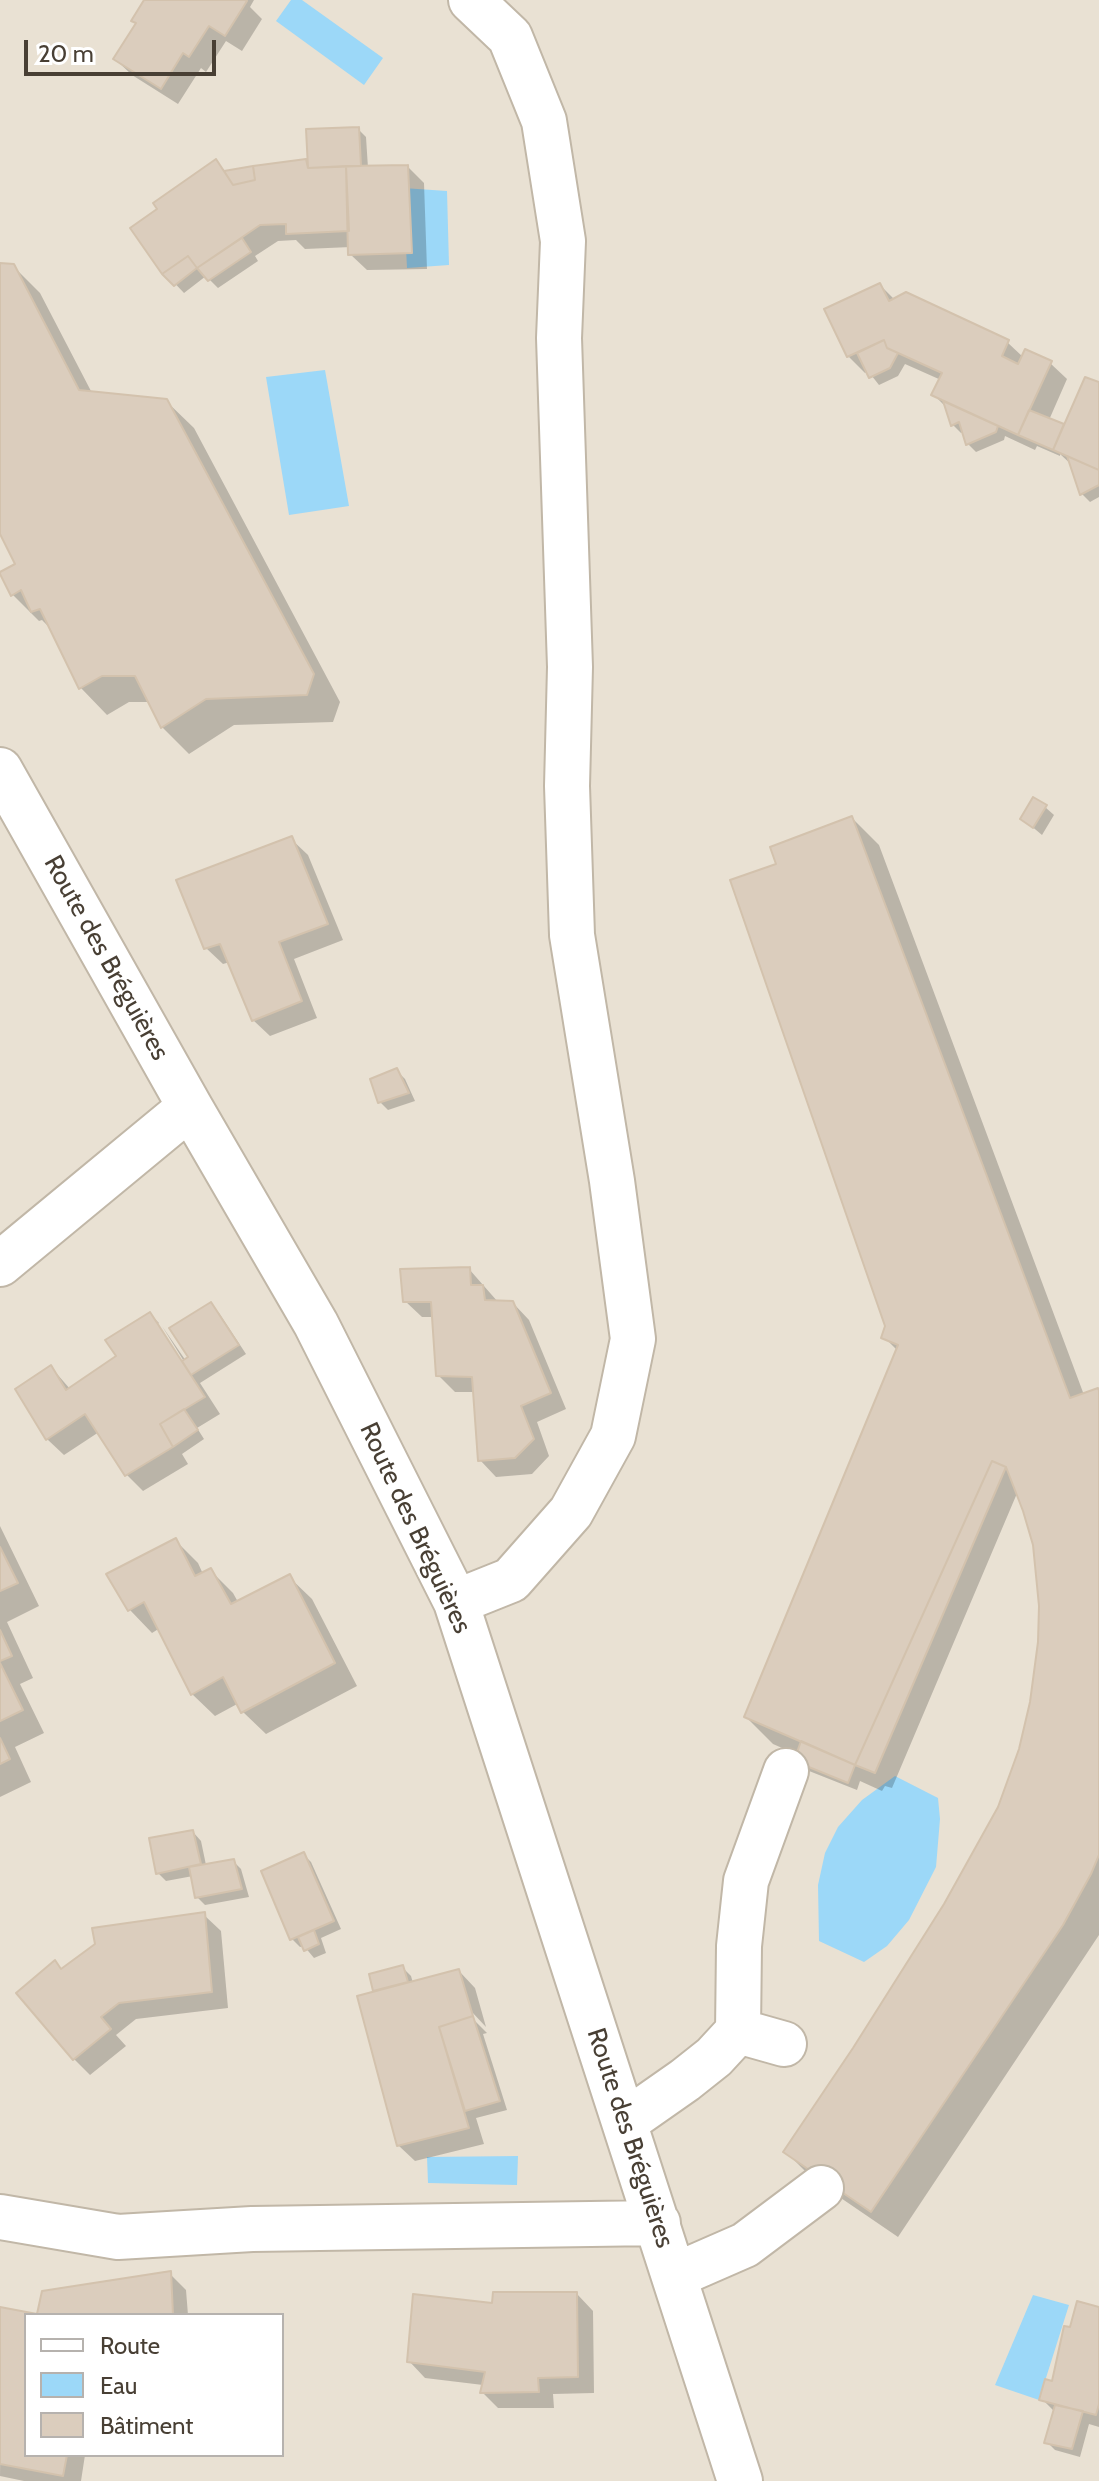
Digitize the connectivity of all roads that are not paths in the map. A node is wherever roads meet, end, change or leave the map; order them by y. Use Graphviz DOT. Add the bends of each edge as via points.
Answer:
graph roads {
  1 [pos="471,0"];
  2 [pos="0,770"];
  3 [pos="190,1107"];
  4 [pos="0,1264"];
  5 [pos="456,1602"];
  6 [pos="786,1771"];
  7 [pos="738,2031"];
  8 [pos="784,2044"];
  9 [pos="625,2122"];
  10 [pos="821,2188"];
  11 [pos="0,2217"];
  12 [pos="658,2223"];
  13 [pos="674,2276"];
  14 [pos="740,2481"];
  1 -- 5 [label="street" via="510,37 544,121 563,241 559,338 572,935 633,1339 613,1436 571,1512 511,1580"];
  2 -- 3 [label="street, Route des Bréguières"];
  3 -- 4 [label="street"];
  3 -- 5 [label="street, Route des Bréguières" via="316,1324"];
  5 -- 9 [label="street, Route des Bréguières"];
  6 -- 7 [label="street" via="746,1881"];
  7 -- 8 [label="street"];
  7 -- 9 [label="street" via="714,2057"];
  9 -- 12 [label="street, Route des Bréguières"];
  10 -- 13 [label="street" via="745,2245"];
  11 -- 12 [label="street" via="118,2237 252,2229"];
  12 -- 13 [label="street, Route des Bréguières"];
  13 -- 14 [label="street, Route des Bréguières"];
}
